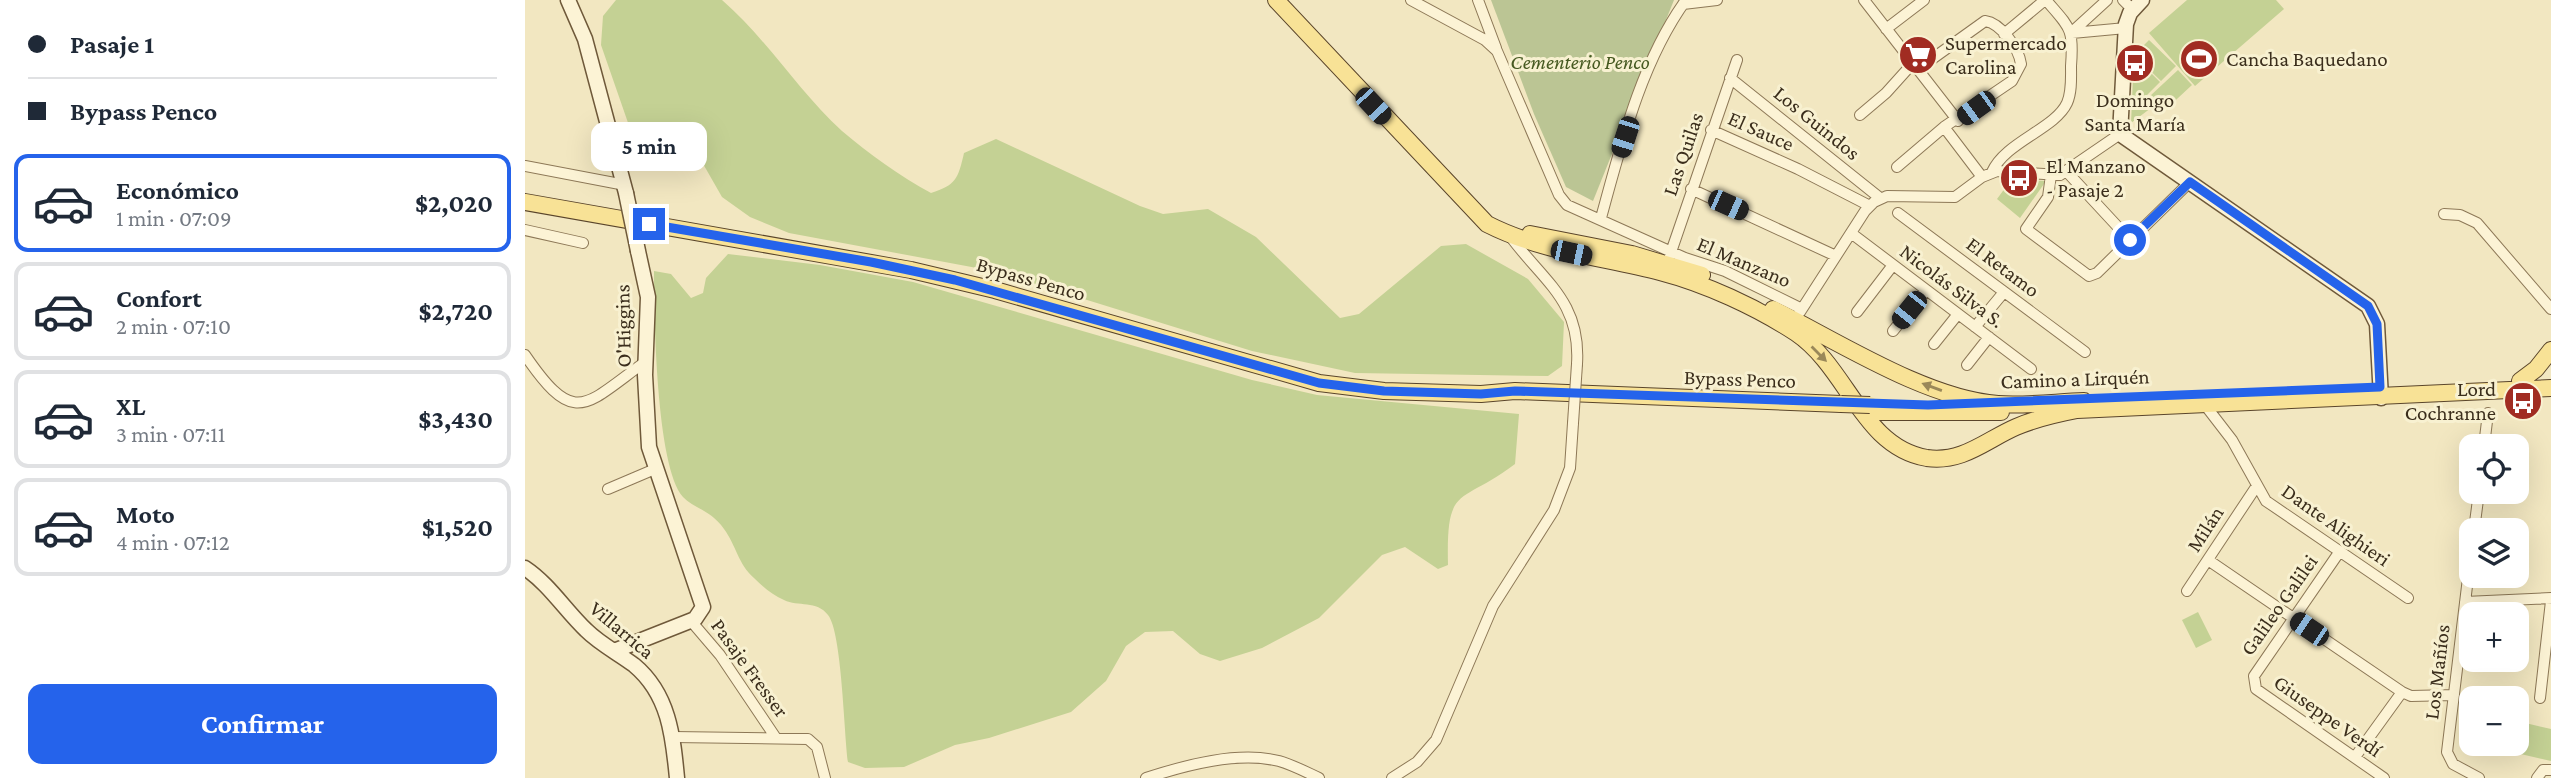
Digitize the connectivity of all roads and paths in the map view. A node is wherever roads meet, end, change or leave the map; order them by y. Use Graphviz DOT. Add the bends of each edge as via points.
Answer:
graph roads {
  1 [pos="568,0"];
  2 [pos="1276,0"];
  3 [pos="1478,0"];
  4 [pos="1717,0"];
  5 [pos="1864,0"];
  6 [pos="1924,0"];
  7 [pos="2045,0"];
  8 [pos="2107,0"];
  9 [pos="1417,1"];
  10 [pos="1685,2"];
  11 [pos="2132,3"];
  12 [pos="2126,28"];
  13 [pos="1886,29"];
  14 [pos="2072,33"];
  15 [pos="2004,34"];
  16 [pos="1497,51"];
  17 [pos="1737,60"];
  18 [pos="1915,66"];
  19 [pos="1730,78"];
  20 [pos="1860,115"];
  21 [pos="1958,121"];
  22 [pos="1944,128"];
  23 [pos="1711,130"];
  24 [pos="2120,134"];
  25 [pos="525,166"];
  26 [pos="1897,167"];
  27 [pos="1992,172"];
  28 [pos="2067,172"];
  29 [pos="2051,175"];
  30 [pos="1982,177"];
  31 [pos="2190,182"];
  32 [pos="625,189"];
  33 [pos="1691,189"];
  34 [pos="1880,198"];
  35 [pos="525,202"];
  36 [pos="1870,206"];
  37 [pos="1898,213"];
  38 [pos="2444,214"];
  39 [pos="1601,218"];
  40 [pos="525,230"];
  41 [pos="1508,233"];
  42 [pos="1851,233"];
  43 [pos="2130,240"];
  44 [pos="583,243"];
  45 [pos="1836,256"];
  46 [pos="1670,257"];
  47 [pos="1893,265"];
  48 [pos="1926,290"];
  49 [pos="2004,292"];
  50 [pos="2551,309"];
  51 [pos="1857,312"];
  52 [pos="1798,314"];
  53 [pos="1958,314"];
  54 [pos="1975,327"];
  55 [pos="1893,331"];
  56 [pos="1989,337"];
  57 [pos="1934,344"];
  58 [pos="2551,350"];
  59 [pos="2085,352"];
  60 [pos="525,355"];
  61 [pos="645,362"];
  62 [pos="1967,365"];
  63 [pos="2031,369"];
  64 [pos="2551,379"];
  65 [pos="2520,381"];
  66 [pos="2551,388"];
  67 [pos="2381,392"];
  68 [pos="1998,404"];
  69 [pos="2204,405"];
  70 [pos="1871,408"];
  71 [pos="2077,410"];
  72 [pos="2488,413"];
  73 [pos="2485,434"];
  74 [pos="655,469"];
  75 [pos="2256,487"];
  76 [pos="608,489"];
  77 [pos="2340,551"];
  78 [pos="2208,560"];
  79 [pos="525,568"];
  80 [pos="2467,588"];
  81 [pos="2187,591"];
  82 [pos="2408,598"];
  83 [pos="2551,600"];
  84 [pos="2465,602"];
  85 [pos="697,616"];
  86 [pos="2294,618"];
  87 [pos="2459,648"];
  88 [pos="614,651"];
  89 [pos="2253,682"];
  90 [pos="2402,692"];
  91 [pos="2453,695"];
  92 [pos="2540,698"];
  93 [pos="673,737"];
  94 [pos="776,738"];
  95 [pos="2355,757"];
  96 [pos="2551,770"];
  97 [pos="677,778"];
  98 [pos="825,778"];
  99 [pos="1146,778"];
  100 [pos="1319,778"];
  101 [pos="1392,778"];
  102 [pos="2384,778"];
  103 [pos="2479,778"];
  104 [pos="2537,778"];
  1 -- 32 [label="street, O'Higgins" via="585,39"];
  2 -- 41 [label="main road, Camino a Lirquén" via="1476,215"];
  3 -- 16 [label="street"];
  4 -- 10 [label="street"];
  5 -- 13 [label="street"];
  6 -- 13 [label="street"];
  7 -- 14 [label="street"];
  7 -- 15 [label="street"];
  8 -- 14 [label="street"];
  9 -- 16 [label="street"];
  10 -- 39 [label="street" via="1649,70"];
  11 -- 12 [label="street"];
  12 -- 14 [label="street"];
  12 -- 24 [label="street"];
  13 -- 18 [label="street"];
  14 -- 27 [label="street" via="2066,105 2004,155"];
  15 -- 18 [label="street" via="1993,22 1982,22"];
  15 -- 21 [label="street" via="2019,54 2019,72"];
  16 -- 39 [label="street" via="1561,199 1571,208"];
  17 -- 19 [label="street, Las Quilas"];
  18 -- 20 [label="street"];
  18 -- 21 [label="street"];
  19 -- 23 [label="street, Las Quilas"];
  19 -- 34 [label="street, Los Guindos"];
  21 -- 22 [label="street"];
  22 -- 26 [label="street"];
  22 -- 30 [label="street"];
  23 -- 33 [label="street, Las Quilas"];
  23 -- 36 [label="street, El Sauce"];
  24 -- 28 [label="street"];
  24 -- 31 [label="street"];
  25 -- 32 [label="street"];
  27 -- 29 [label="street"];
  27 -- 30 [label="street"];
  28 -- 29 [label="street"];
  28 -- 43 [label="street"];
  29 -- 43 [label="street" via="2048,197 2026,229 2092,276"];
  30 -- 34 [label="street" via="1955,197"];
  31 -- 43 [label="street"];
  31 -- 67 [label="street" via="2368,306 2377,324"];
  32 -- 61 [label="street, O'Higgins, bridge" via="647,297"];
  33 -- 45 [label="street"];
  33 -- 46 [label="street, Las Quilas"];
  34 -- 36 [label="street, El Manzano"];
  35 -- 70 [label="main road, Bypass Penco" via="922,272 1319,383 1364,390"];
  36 -- 42 [label="street, El Manzano"];
  37 -- 49 [label="street, El Retamo"];
  38 -- 50 [label="street" via="2477,223"];
  39 -- 46 [label="street"];
  40 -- 44 [label="street"];
  41 -- 46 [label="main road, Camino a Lirquén"];
  41 -- 71 [label="main road, Camino a Lirquén, one-way" via="1548,248 1680,278 1784,327 1822,356 1880,435 1917,456 1965,454 2020,425"];
  41 -- 101 [label="street, bridge" via="1564,300 1575,327 1570,468 1554,510 1493,607 1436,740"];
  42 -- 45 [label="street, El Manzano"];
  42 -- 47 [label="street, Nicolás Silva S."];
  45 -- 52 [label="street, El Manzano"];
  46 -- 52 [label="main road, Camino a Lirquén"];
  47 -- 48 [label="street, Nicolás Silva S."];
  47 -- 51 [label="street"];
  48 -- 53 [label="street, Nicolás Silva S."];
  48 -- 55 [label="street"];
  49 -- 54 [label="street"];
  49 -- 59 [label="street, El Retamo"];
  68 -- 52 [label="main road, Camino a Lirquén, one-way" via="1926,385"];
  53 -- 54 [label="street, Nicolás Silva S."];
  53 -- 57 [label="street"];
  54 -- 56 [label="street, Nicolás Silva S."];
  56 -- 62 [label="street"];
  56 -- 63 [label="street, Nicolás Silva S."];
  58 -- 65 [label="main road"];
  60 -- 61 [label="street" via="557,396 578,404 593,399"];
  61 -- 74 [label="street, O'Higgins" via="648,436"];
  64 -- 65 [label="main road, Camino a Lirquén"];
  65 -- 67 [label="main road, Camino a Lirquén"];
  66 -- 67 [label="main road, Camino a Lirquén"];
  67 -- 68 [label="main road, Camino a Lirquén"];
  67 -- 69 [label="main road, Camino a Lirquén"];
  68 -- 70 [label="main road, Bypass Penco"];
  69 -- 71 [label="main road, Camino a Lirquén"];
  69 -- 75 [label="street, Dante Alighieri" via="2238,449"];
  70 -- 71 [label="main road, Bypass Penco"];
  72 -- 73 [label="street"];
  74 -- 76 [label="street"];
  74 -- 85 [label="street, O'Higgins" via="703,600"];
  75 -- 77 [label="street, Dante Alighieri" via="2266,501"];
  75 -- 78 [label="street, Milán"];
  77 -- 82 [label="street, Dante Alighieri"];
  77 -- 86 [label="street, Galileo Galilei"];
  78 -- 81 [label="street, Milán"];
  78 -- 86 [label="street"];
  79 -- 88 [label="street, Villarrica" via="585,629"];
  80 -- 84 [label="street, Los Mañíos"];
  83 -- 84 [label="street"];
  83 -- 92 [label="street"];
  85 -- 88 [label="street"];
  85 -- 94 [label="street, Pasaje Fresser"];
  86 -- 89 [label="street, Galileo Galilei"];
  86 -- 90 [label="street"];
  87 -- 91 [label="street, Los Mañíos"];
  88 -- 93 [label="street, Villarrica" via="655,689"];
  89 -- 95 [label="street, Giuseppe Verdí" via="2256,689"];
  90 -- 91 [label="street"];
  90 -- 95 [label="street"];
  91 -- 103 [label="street, Los Mañíos" via="2448,756 2453,764"];
  93 -- 94 [label="street"];
  93 -- 97 [label="street, Villarrica"];
  94 -- 98 [label="street" via="814,742"];
  95 -- 102 [label="street, Giuseppe Verdí"];
  96 -- 104 [label="street" via="2543,770"];
  99 -- 100 [label="street" via="1203,764 1260,759 1287,763"];
}
